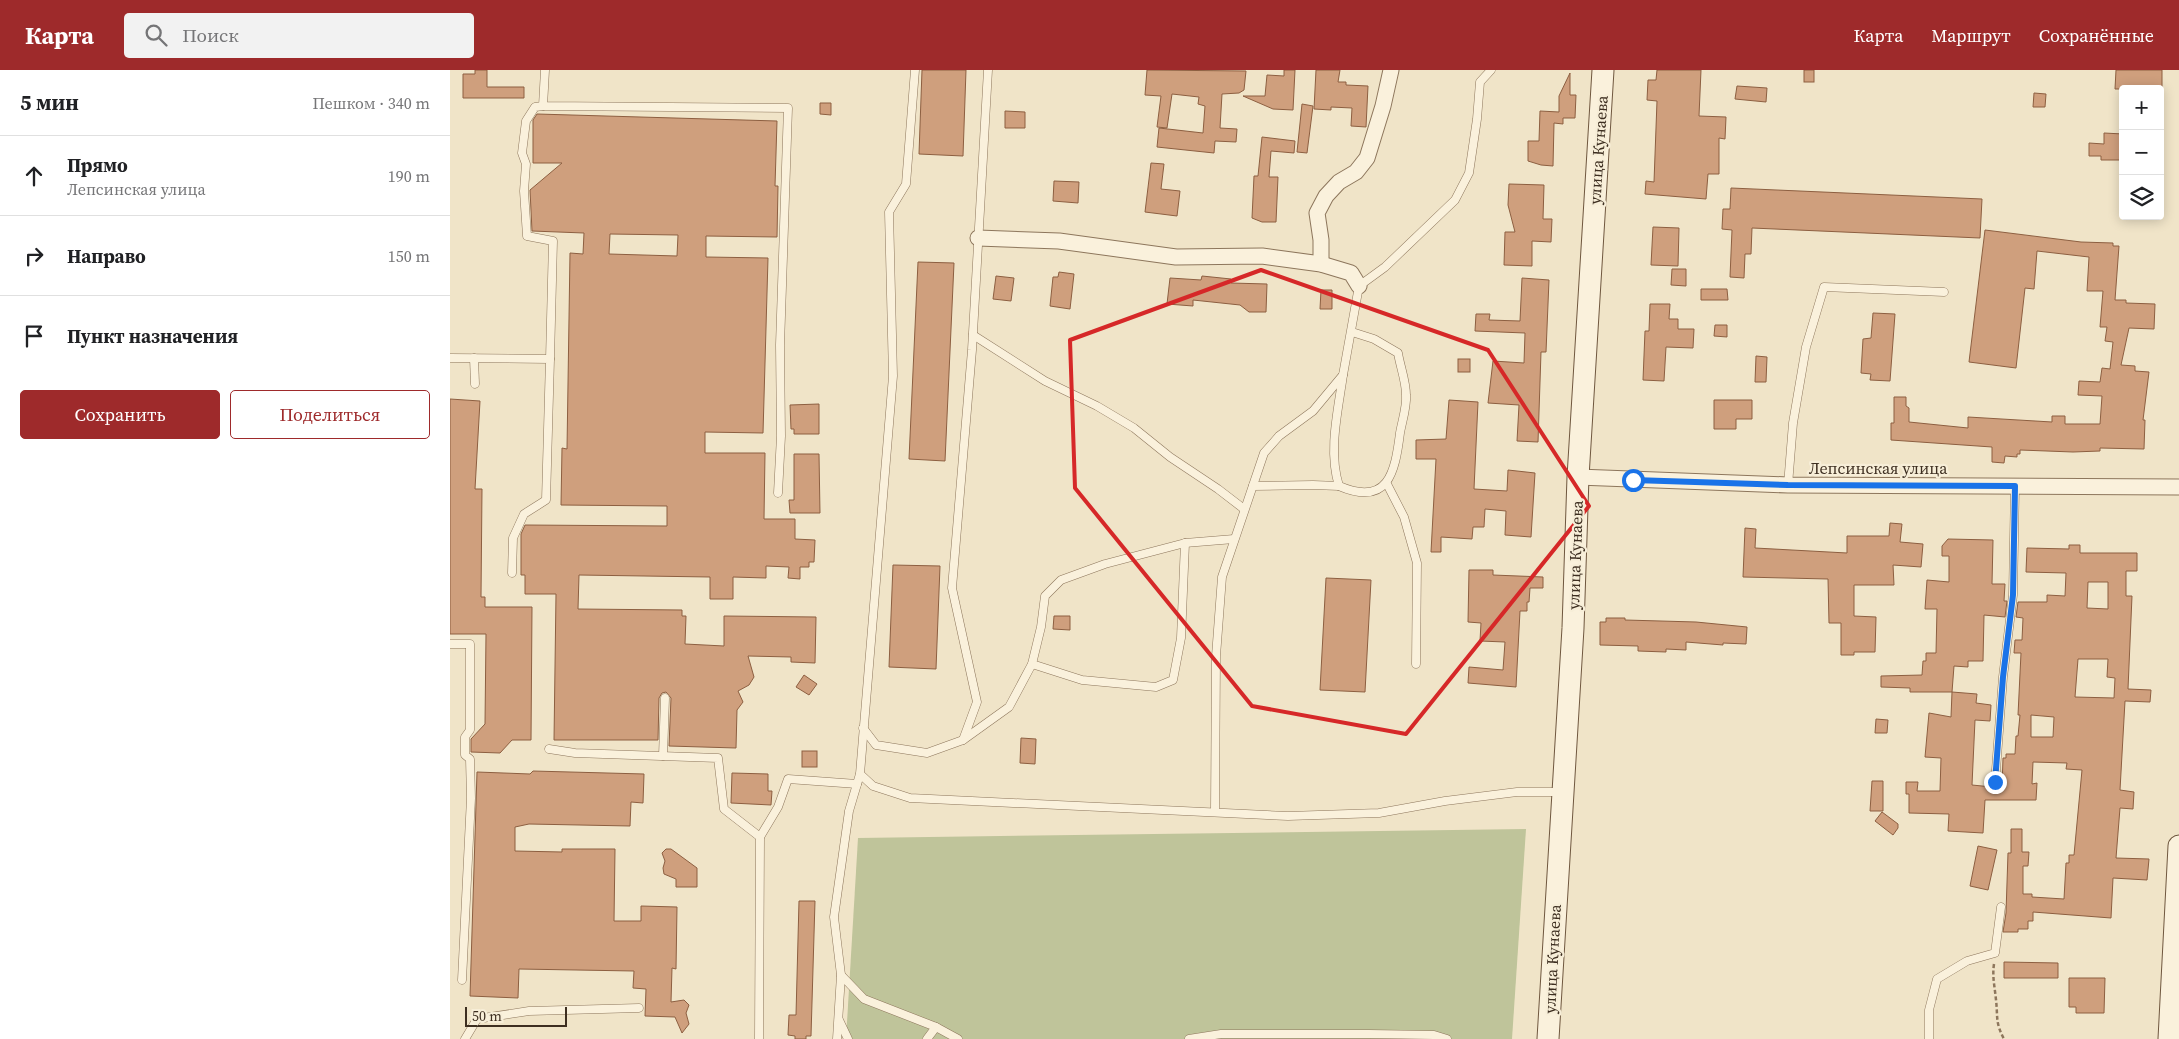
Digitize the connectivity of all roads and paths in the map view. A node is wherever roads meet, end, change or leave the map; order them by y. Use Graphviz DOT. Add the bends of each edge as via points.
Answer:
graph roads {
  1 [pos="545,70"];
  2 [pos="915,70"];
  3 [pos="988,70"];
  4 [pos="1391,70"];
  5 [pos="1491,70"];
  6 [pos="1603,70"];
  7 [pos="544,106"];
  8 [pos="978,238"];
  9 [pos="1321,264"];
  10 [pos="1359,286"];
  11 [pos="1944,292"];
  12 [pos="1352,332"];
  13 [pos="973,335"];
  14 [pos="450,358"];
  15 [pos="474,358"];
  16 [pos="550,359"];
  17 [pos="1343,375"];
  18 [pos="475,384"];
  19 [pos="1578,477"];
  20 [pos="1387,484"];
  21 [pos="1788,485"];
  22 [pos="1253,486"];
  23 [pos="1339,486"];
  24 [pos="2015,486"];
  25 [pos="2179,487"];
  26 [pos="778,493"];
  27 [pos="1244,509"];
  28 [pos="1234,539"];
  29 [pos="1185,543"];
  30 [pos="512,573"];
  31 [pos="450,644"];
  32 [pos="1032,664"];
  33 [pos="1416,664"];
  34 [pos="665,698"];
  35 [pos="863,728"];
  36 [pos="963,740"];
  37 [pos="549,749"];
  38 [pos="663,756"];
  39 [pos="860,774"];
  40 [pos="1995,782"];
  41 [pos="857,784"];
  42 [pos="1562,792"];
  43 [pos="1215,812"];
  44 [pos="760,837"];
  45 [pos="2179,846"];
  46 [pos="2001,907"];
  47 [pos="1995,953"];
  48 [pos="841,975"];
  49 [pos="462,980"];
  50 [pos="639,1008"];
  51 [pos="838,1020"];
  52 [pos="936,1027"];
  53 [pos="465,1039"];
  54 [pos="759,1039"];
  55 [pos="837,1039"];
  56 [pos="848,1039"];
  57 [pos="927,1039"];
  58 [pos="958,1039"];
  59 [pos="1189,1039"];
  60 [pos="1448,1039"];
  61 [pos="1548,1039"];
  62 [pos="1929,1039"];
  63 [pos="2004,1039"];
  64 [pos="2169,1039"];
  1 -- 7 [label="lane"];
  2 -- 35 [label="lane" via="906,184 889,212 893,376"];
  3 -- 8 [label="lane"];
  4 -- 9 [label="street" via="1367,158 1356,172 1326,196 1317,213"];
  5 -- 10 [label="lane" via="1480,82 1469,173 1455,200 1385,267"];
  6 -- 19 [label="main road, улица Кунаева"];
  7 -- 16 [label="lane" via="535,107 526,121 522,153 526,164 527,236 553,241"];
  7 -- 26 [label="lane" via="788,108"];
  8 -- 9 [label="street" via="1059,241 1176,257 1262,256"];
  8 -- 13 [label="lane"];
  9 -- 10 [label="street" via="1351,273"];
  10 -- 12 [label="lane"];
  11 -- 21 [label="lane" via="1824,287 1806,346"];
  12 -- 17 [label="lane"];
  12 -- 20 [label="lane" via="1374,339 1398,353 1406,394 1396,461"];
  13 -- 27 [label="lane" via="1045,381 1134,428"];
  13 -- 36 [label="lane" via="952,588 976,702"];
  14 -- 15 [label="lane"];
  15 -- 16 [label="lane"];
  15 -- 18 [label="lane"];
  16 -- 30 [label="lane" via="546,500 524,514 513,538"];
  17 -- 22 [label="lane" via="1313,411 1279,436 1264,453"];
  17 -- 23 [label="lane" via="1334,468"];
  19 -- 21 [label="street, Лепсинская улица"];
  19 -- 42 [label="main road, улица Кунаева" via="1573,628"];
  20 -- 23 [label="lane" via="1375,492 1352,492"];
  20 -- 33 [label="lane" via="1404,516 1417,563"];
  21 -- 24 [label="street, Лепсинская улица"];
  22 -- 23 [label="lane"];
  22 -- 27 [label="lane"];
  24 -- 25 [label="street, Лепсинская улица"];
  24 -- 40 [label="lane" via="2013,595"];
  27 -- 28 [label="lane"];
  28 -- 29 [label="lane"];
  28 -- 43 [label="lane" via="1222,577 1216,656"];
  29 -- 32 [label="lane" via="1105,564 1061,580 1045,596"];
  29 -- 32 [label="lane" via="1181,638 1173,680 1156,687 1082,680"];
  31 -- 49 [label="lane" via="470,644 470,730 465,755 470,759 471,798"];
  32 -- 36 [label="lane" via="1009,707"];
  34 -- 38 [label="lane"];
  35 -- 36 [label="lane" via="876,746 927,753"];
  35 -- 39 [label="lane"];
  37 -- 38 [label="lane"];
  38 -- 44 [label="lane" via="718,758 724,809"];
  39 -- 41 [label="lane"];
  39 -- 43 [label="lane" via="873,786 910,798"];
  41 -- 44 [label="lane" via="788,779 778,807"];
  41 -- 48 [label="lane" via="849,811 834,917"];
  42 -- 43 [label="lane" via="1517,792 1379,813 1288,816"];
  42 -- 61 [label="main road, улица Кунаева"];
  44 -- 54 [label="lane"];
  45 -- 64 [label="main road"];
  46 -- 47 [label="lane"];
  47 -- 62 [label="lane" via="1967,961 1937,979 1929,1010"];
  47 -- 63 [label="path" via="1995,1015"];
  48 -- 51 [label="lane"];
  48 -- 52 [label="lane" via="864,999"];
  50 -- 53 [label="lane" via="528,1011 477,1019"];
  51 -- 55 [label="lane"];
  51 -- 56 [label="lane"];
  52 -- 57 [label="lane"];
  52 -- 58 [label="lane"];
  59 -- 60 [label="lane" via="1222,1034 1369,1034 1434,1035"];
}
